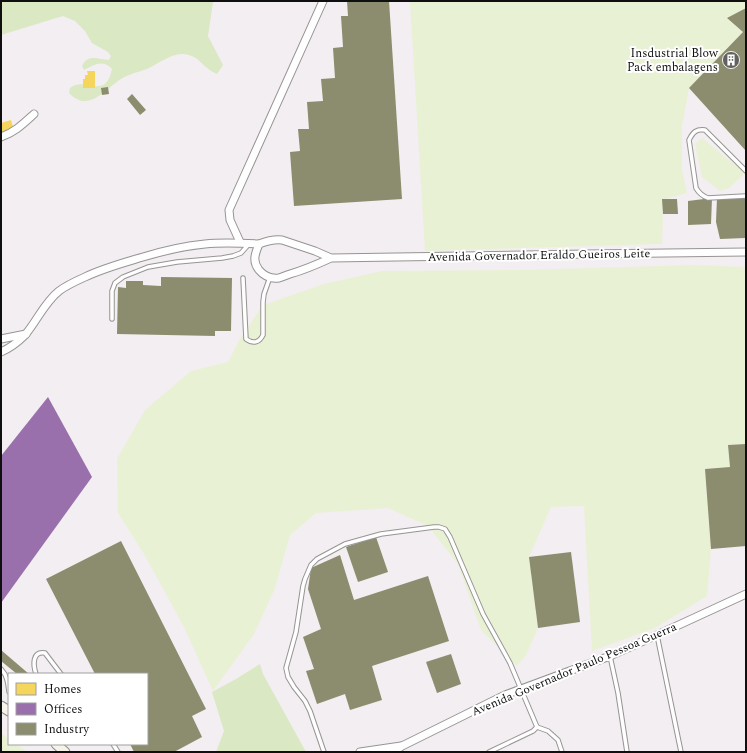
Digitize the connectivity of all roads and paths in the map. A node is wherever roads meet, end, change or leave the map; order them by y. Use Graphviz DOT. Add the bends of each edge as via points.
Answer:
graph roads {
  1 [pos="323,1"];
  2 [pos="34,114"];
  3 [pos="1,137"];
  4 [pos="746,171"];
  5 [pos="746,196"];
  6 [pos="240,242"];
  7 [pos="250,243"];
  8 [pos="259,244"];
  9 [pos="746,252"];
  10 [pos="331,258"];
  11 [pos="270,277"];
  12 [pos="243,278"];
  13 [pos="112,319"];
  14 [pos="26,334"];
  15 [pos="1,339"];
  16 [pos="1,352"];
  17 [pos="746,594"];
  18 [pos="657,636"];
  19 [pos="610,656"];
  20 [pos="1,669"];
  21 [pos="36,673"];
  22 [pos="60,673"];
  23 [pos="8,683"];
  24 [pos="521,689"];
  25 [pos="537,727"];
  26 [pos="57,745"];
  27 [pos="402,746"];
  28 [pos="65,752"];
  29 [pos="324,752"];
  30 [pos="360,752"];
  31 [pos="394,752"];
  32 [pos="490,752"];
  33 [pos="562,752"];
  34 [pos="627,752"];
  35 [pos="681,752"];
  1 -- 6 [label="street" via="229,210 230,220"];
  2 -- 3 [label="street" via="18,129"];
  4 -- 5 [label="lane" via="705,130 696,130 691,134 689,140 696,188 699,192 708,198"];
  6 -- 7 [label="street, Avenida Governador Eraldo Gueiros Leite"];
  6 -- 14 [label="street, Avenida Governador Eraldo Gueiros Leite" via="182,247 92,274 59,291 49,300"];
  7 -- 8 [label="street, Avenida Governador Eraldo Gueiros Leite"];
  7 -- 13 [label="lane" via="241,253 233,256 148,267 123,276 112,290"];
  8 -- 10 [label="street, Avenida Governador Eraldo Gueiros Leite" via="282,240"];
  8 -- 11 [label="street" via="255,262 263,275"];
  9 -- 10 [label="street, Avenida Governador Eraldo Gueiros Leite"];
  10 -- 11 [label="street, Avenida Governador Eraldo Gueiros Leite" via="279,278"];
  11 -- 12 [label="lane" via="263,302 263,335 258,342 246,339"];
  14 -- 15 [label="street"];
  14 -- 16 [label="street, Avenida Governador Eraldo Gueiros Leite"];
  17 -- 18 [label="street, Avenida Governador Paulo Pessoa Guerra"];
  18 -- 19 [label="street, Avenida Governador Paulo Pessoa Guerra"];
  18 -- 35 [label="lane"];
  19 -- 24 [label="street, Avenida Governador Paulo Pessoa Guerra"];
  19 -- 34 [label="lane"];
  20 -- 23 [label="lane"];
  21 -- 22 [label="lane" via="34,659 36,655 45,653"];
  24 -- 25 [label="lane"];
  24 -- 27 [label="street, Avenida Governador Paulo Pessoa Guerra"];
  24 -- 29 [label="lane" via="483,614 445,529 434,526 381,534 345,544 311,565 303,586 296,632 286,668 288,677 310,711"];
  25 -- 32 [label="lane"];
  25 -- 33 [label="lane" via="548,731 558,740"];
  26 -- 28 [label="main road"];
  27 -- 30 [label="street"];
  27 -- 31 [label="street"];
}
